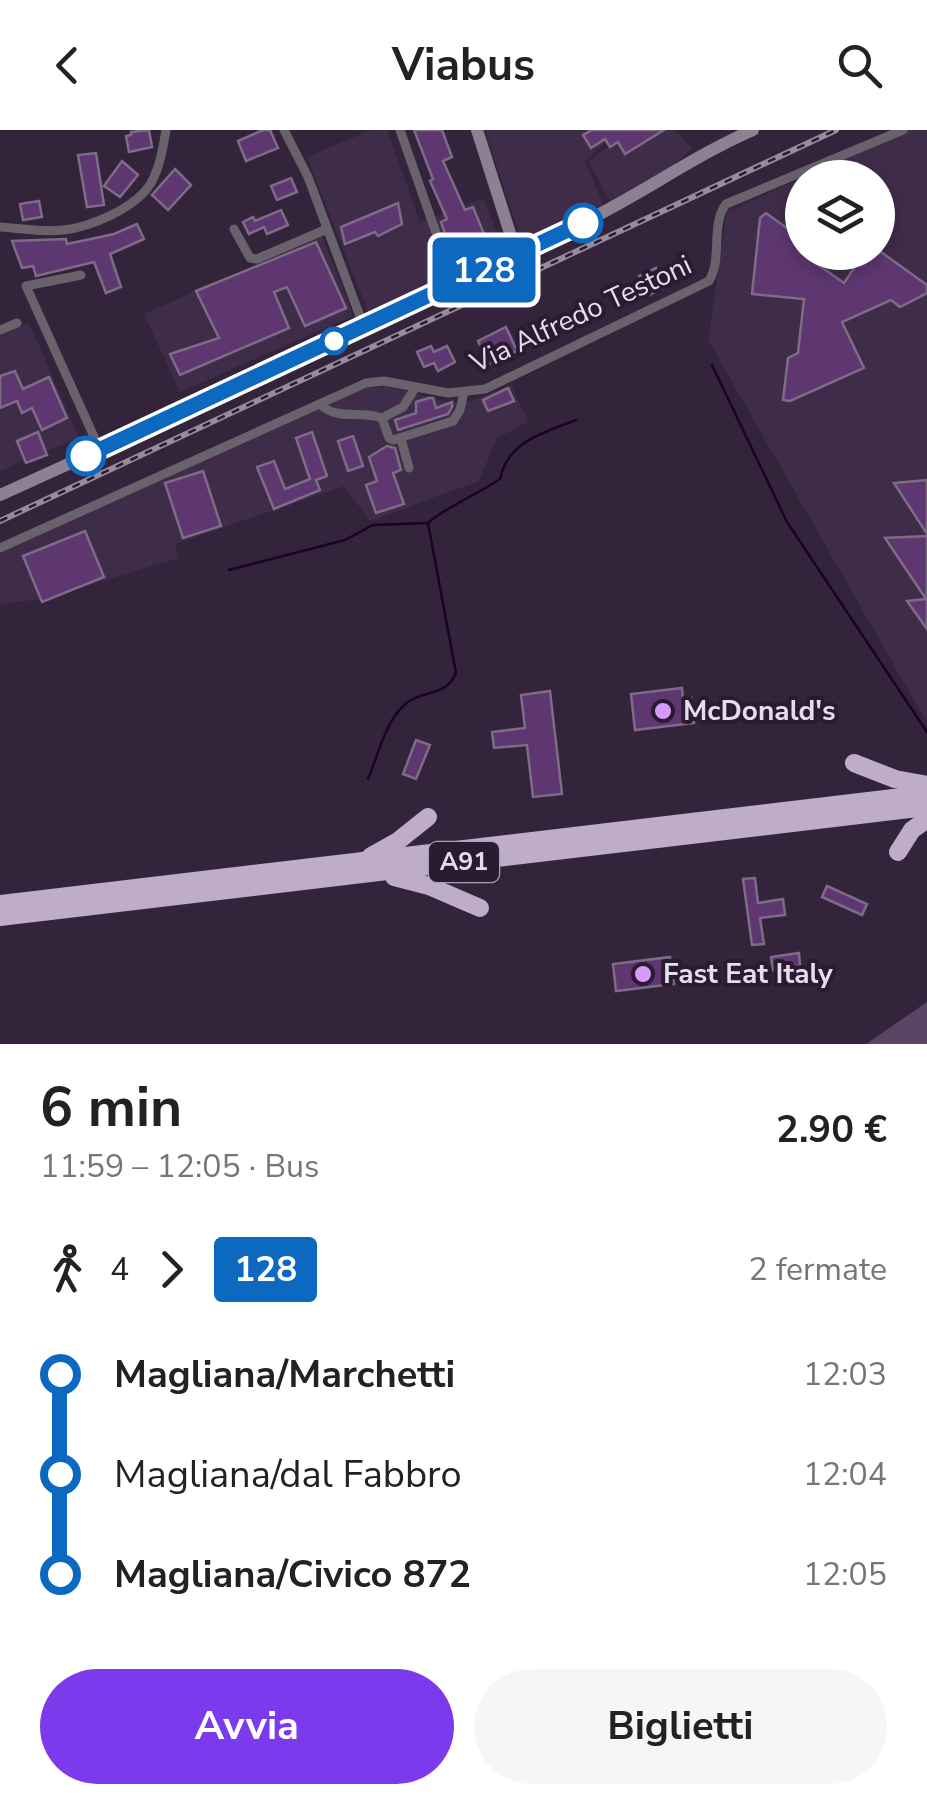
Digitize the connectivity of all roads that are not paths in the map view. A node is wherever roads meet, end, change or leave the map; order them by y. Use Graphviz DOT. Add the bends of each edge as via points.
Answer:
graph roads {
  1 [pos="166,130"];
  2 [pos="284,130"];
  3 [pos="400,130"];
  4 [pos="477,130"];
  5 [pos="754,130"];
  6 [pos="902,130"];
  7 [pos="0,227"];
  8 [pos="327,229"];
  9 [pos="234,230"];
  10 [pos="517,255"];
  11 [pos="80,275"];
  12 [pos="454,284"];
  13 [pos="17,323"];
  14 [pos="364,327"];
  15 [pos="0,330"];
  16 [pos="414,388"];
  17 [pos="464,392"];
  18 [pos="320,404"];
  19 [pos="382,418"];
  20 [pos="401,439"];
  21 [pos="100,450"];
  22 [pos="409,468"];
  23 [pos="0,495"];
  24 [pos="0,548"];
  25 [pos="854,763"];
  26 [pos="927,786"];
  27 [pos="927,794"];
  28 [pos="927,807"];
  29 [pos="428,817"];
  30 [pos="927,819"];
  31 [pos="898,852"];
  32 [pos="358,868"];
  33 [pos="0,904"];
  34 [pos="480,908"];
  35 [pos="0,917"];
  1 -- 7 [label="street" via="150,186 120,210 96,224 60,231"];
  2 -- 8 [label="street"];
  3 -- 12 [label="street"];
  4 -- 10 [label="main road"];
  5 -- 10 [label="main road"];
  6 -- 17 [label="street, Via Alfredo Testoni" via="723,206 709,281 493,386"];
  8 -- 9 [label="street" via="257,258 250,258"];
  8 -- 14 [label="street"];
  10 -- 12 [label="main road"];
  11 -- 21 [label="street" via="26,286"];
  12 -- 14 [label="main road"];
  13 -- 15 [label="street"];
  14 -- 21 [label="main road"];
  16 -- 17 [label="street, Via Alfredo Testoni"];
  16 -- 18 [label="street, Via Alfredo Testoni" via="375,381"];
  16 -- 19 [label="street" via="403,407"];
  17 -- 20 [label="street" via="453,421"];
  18 -- 19 [label="street" via="334,414"];
  18 -- 24 [label="street, Via Alfredo Testoni"];
  19 -- 20 [label="street" via="389,438"];
  20 -- 22 [label="street"];
  21 -- 23 [label="main road"];
  25 -- 26 [label="highway"];
  27 -- 32 [label="highway, A91"];
  28 -- 32 [label="highway, A91"];
  29 -- 32 [label="highway"];
  30 -- 31 [label="highway"];
  32 -- 33 [label="highway, A91"];
  32 -- 34 [label="highway" via="409,879"];
  32 -- 35 [label="highway, A91"];
}
